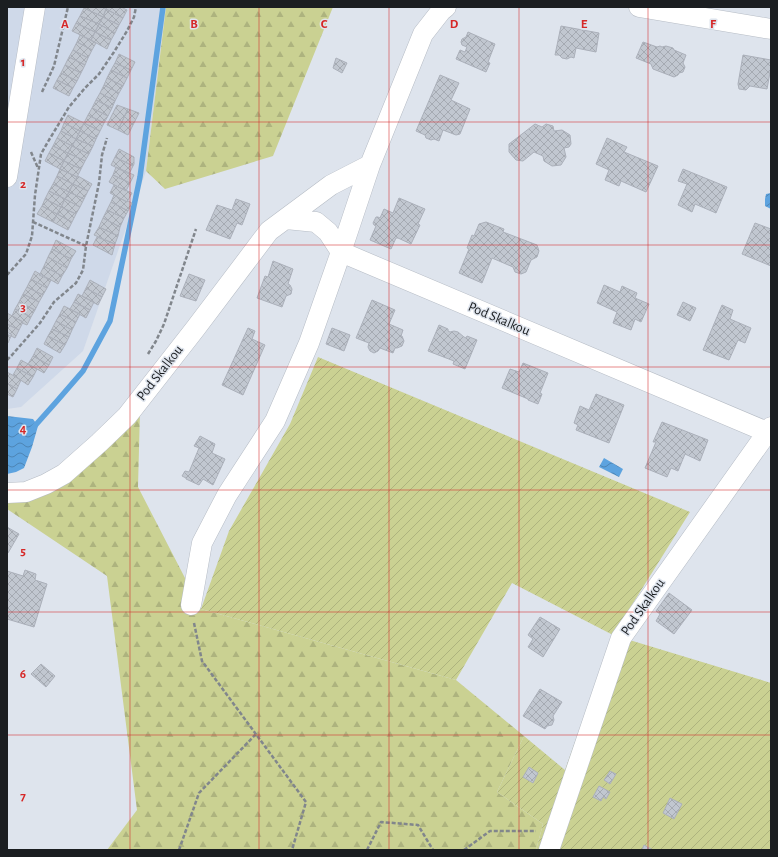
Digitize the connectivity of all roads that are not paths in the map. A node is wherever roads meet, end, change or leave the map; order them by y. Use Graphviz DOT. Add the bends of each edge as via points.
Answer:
graph roads {
  1 [pos="35,7"];
  2 [pos="446,7"];
  3 [pos="639,7"];
  4 [pos="771,29"];
  5 [pos="370,165"];
  6 [pos="7,177"];
  7 [pos="286,218"];
  8 [pos="341,252"];
  9 [pos="769,430"];
  10 [pos="7,493"];
  11 [pos="191,605"];
  12 [pos="552,841"];
  1 -- 6 [label="street"];
  2 -- 5 [label="street" via="423,34"];
  3 -- 4 [label="street"];
  5 -- 7 [label="street, Pod Skalkou" via="331,185"];
  5 -- 8 [label="street"];
  7 -- 8 [label="street" via="316,222 328,232"];
  7 -- 10 [label="street, Pod Skalkou" via="269,231 127,416 64,474 26,492"];
  8 -- 9 [label="street, Pod Skalkou"];
  8 -- 11 [label="street" via="309,343 275,421 227,495 202,543"];
  9 -- 12 [label="street, Pod Skalkou" via="621,638"];
}
